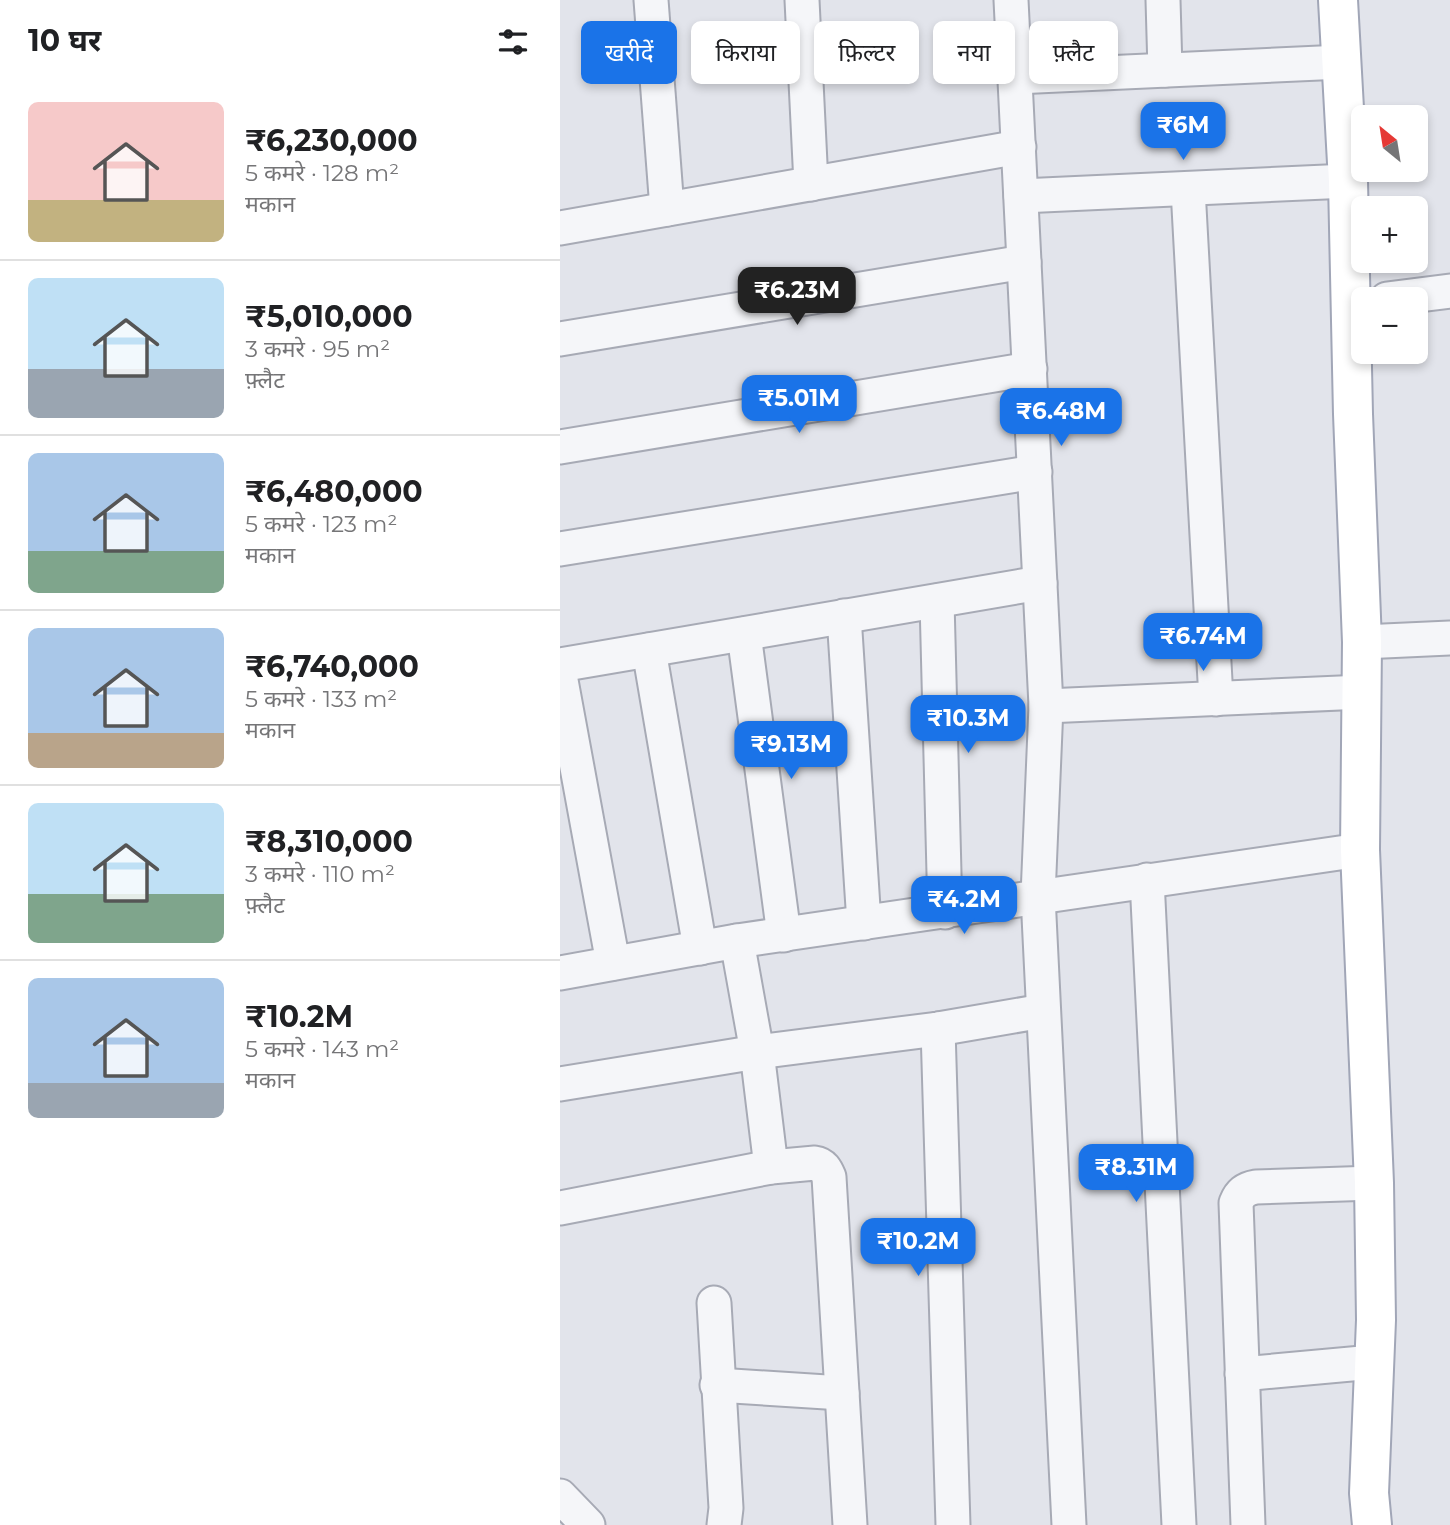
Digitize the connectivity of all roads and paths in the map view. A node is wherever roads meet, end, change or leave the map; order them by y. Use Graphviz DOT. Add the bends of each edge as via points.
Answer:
graph roads {
  1 [pos="651,0"];
  2 [pos="802,0"];
  3 [pos="1011,0"];
  4 [pos="1163,0"];
  5 [pos="1338,0"];
  6 [pos="1342,62"];
  7 [pos="1166,70"];
  8 [pos="1016,77"];
  9 [pos="1019,147"];
  10 [pos="1348,181"];
  11 [pos="811,184"];
  12 [pos="1188,189"];
  13 [pos="1021,196"];
  14 [pos="667,209"];
  15 [pos="560,228"];
  16 [pos="1024,262"];
  17 [pos="1365,287"];
  18 [pos="1450,291"];
  19 [pos="1428,294"];
  20 [pos="560,339"];
  21 [pos="1359,364"];
  22 [pos="1030,369"];
  23 [pos="560,447"];
  24 [pos="1035,472"];
  25 [pos="560,549"];
  26 [pos="1040,583"];
  27 [pos="937,601"];
  28 [pos="844,616"];
  29 [pos="744,634"];
  30 [pos="1450,638"];
  31 [pos="1362,642"];
  32 [pos="649,650"];
  33 [pos="560,665"];
  34 [pos="560,675"];
  35 [pos="1363,692"];
  36 [pos="1216,699"];
  37 [pos="1046,706"];
  38 [pos="1360,850"];
  39 [pos="1147,880"];
  40 [pos="1038,896"];
  41 [pos="945,912"];
  42 [pos="864,923"];
  43 [pos="784,935"];
  44 [pos="737,941"];
  45 [pos="700,948"];
  46 [pos="613,963"];
  47 [pos="560,973"];
  48 [pos="1043,1011"];
  49 [pos="938,1029"];
  50 [pos="757,1052"];
  51 [pos="560,1084"];
  52 [pos="771,1167"];
  53 [pos="1374,1183"];
  54 [pos="560,1208"];
  55 [pos="714,1303"];
  56 [pos="1373,1362"];
  57 [pos="1242,1374"];
  58 [pos="717,1385"];
  59 [pos="842,1393"];
  60 [pos="560,1496"];
  61 [pos="588,1525"];
  62 [pos="724,1525"];
  63 [pos="850,1525"];
  64 [pos="953,1525"];
  65 [pos="1069,1525"];
  66 [pos="1179,1525"];
  67 [pos="1248,1525"];
  68 [pos="1372,1525"];
  1 -- 14 [label="street"];
  2 -- 11 [label="street"];
  3 -- 8 [label="street"];
  4 -- 7 [label="street"];
  5 -- 6 [label="main road"];
  6 -- 7 [label="street"];
  6 -- 10 [label="main road"];
  7 -- 8 [label="street"];
  8 -- 9 [label="street"];
  9 -- 11 [label="street"];
  9 -- 13 [label="street"];
  10 -- 12 [label="street"];
  10 -- 17 [label="main road"];
  11 -- 14 [label="street"];
  12 -- 13 [label="street"];
  12 -- 36 [label="street"];
  13 -- 16 [label="street"];
  14 -- 15 [label="street"];
  16 -- 20 [label="street"];
  16 -- 22 [label="street"];
  18 -- 19 [label="street"];
  21 -- 31 [label="main road" via="1353,414"];
  22 -- 23 [label="street"];
  22 -- 24 [label="street"];
  24 -- 25 [label="street"];
  24 -- 26 [label="street"];
  26 -- 27 [label="street"];
  26 -- 37 [label="street"];
  27 -- 28 [label="street"];
  27 -- 41 [label="street"];
  28 -- 29 [label="street"];
  28 -- 42 [label="street"];
  29 -- 32 [label="street"];
  29 -- 43 [label="street"];
  30 -- 31 [label="street"];
  31 -- 35 [label="main road"];
  32 -- 33 [label="street"];
  32 -- 45 [label="street"];
  34 -- 46 [label="street"];
  35 -- 36 [label="street"];
  35 -- 38 [label="main road"];
  36 -- 37 [label="street"];
  37 -- 40 [label="street"];
  38 -- 39 [label="street"];
  38 -- 53 [label="main road"];
  39 -- 40 [label="street"];
  39 -- 66 [label="street"];
  40 -- 41 [label="street"];
  40 -- 48 [label="street"];
  41 -- 42 [label="street"];
  42 -- 43 [label="street"];
  43 -- 44 [label="street"];
  44 -- 45 [label="street"];
  44 -- 50 [label="street"];
  45 -- 46 [label="street"];
  46 -- 47 [label="street"];
  48 -- 49 [label="street"];
  48 -- 65 [label="street"];
  49 -- 50 [label="street"];
  49 -- 64 [label="street"];
  50 -- 51 [label="street"];
  50 -- 52 [label="street"];
  52 -- 54 [label="street"];
  52 -- 59 [label="street" via="815,1163 829,1177"];
  53 -- 56 [label="main road"];
  53 -- 57 [label="street" via="1256,1187 1240,1194 1236,1203"];
  55 -- 58 [label="street"];
  56 -- 57 [label="street"];
  56 -- 68 [label="main road"];
  57 -- 67 [label="street"];
  58 -- 59 [label="street"];
  58 -- 62 [label="street"];
  59 -- 63 [label="street"];
  60 -- 61 [label="street"];
}
